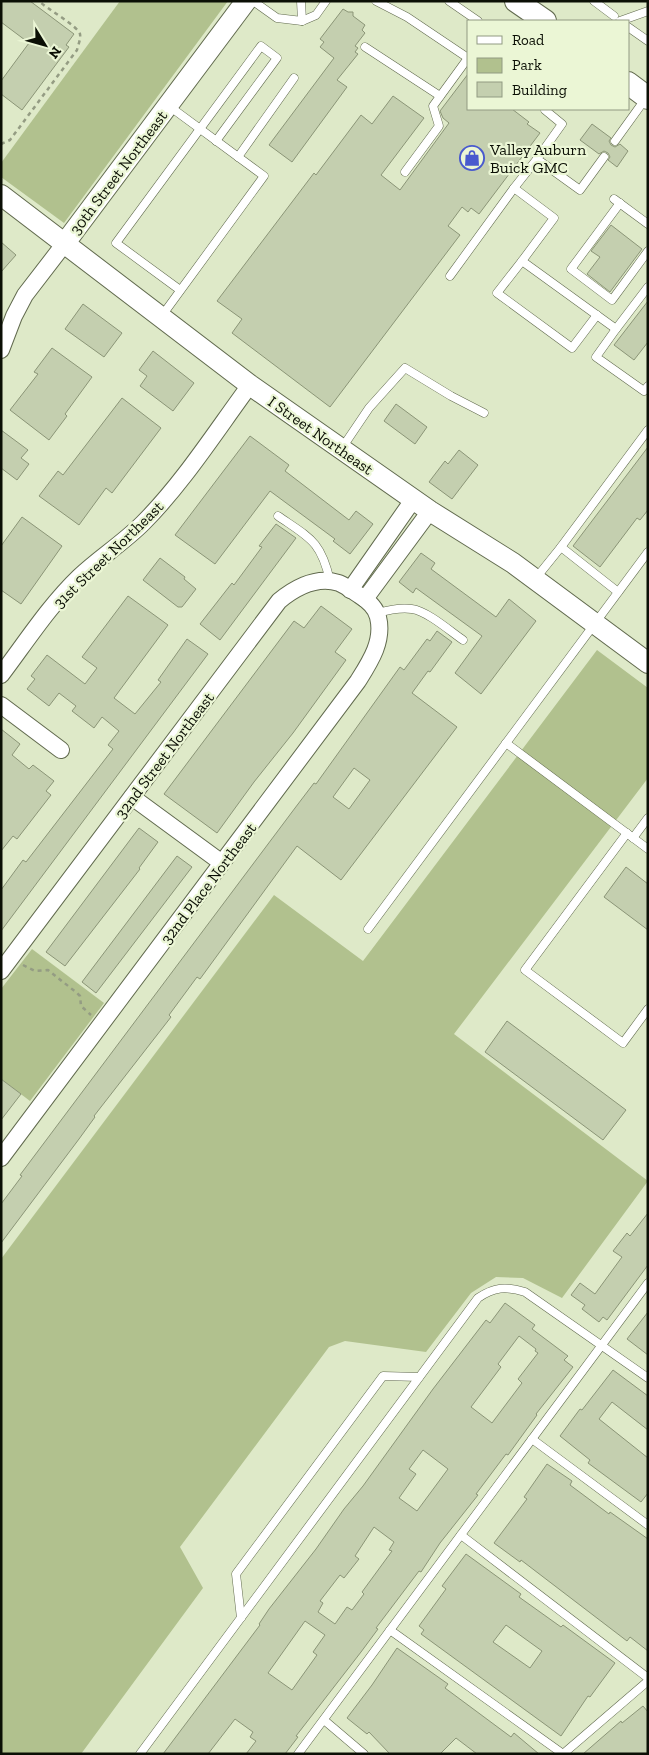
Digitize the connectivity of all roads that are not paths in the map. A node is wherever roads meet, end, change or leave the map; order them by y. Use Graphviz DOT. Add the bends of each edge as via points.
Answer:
graph roads {
  1 [pos="246,1"];
  2 [pos="253,1"];
  3 [pos="300,1"];
  4 [pos="326,1"];
  5 [pos="376,1"];
  6 [pos="449,1"];
  7 [pos="516,1"];
  8 [pos="600,3"];
  9 [pos="648,11"];
  10 [pos="477,20"];
  11 [pos="544,20"];
  12 [pos="616,20"];
  13 [pos="302,21"];
  14 [pos="629,28"];
  15 [pos="648,42"];
  16 [pos="364,47"];
  17 [pos="467,57"];
  18 [pos="467,59"];
  19 [pos="294,78"];
  20 [pos="629,84"];
  21 [pos="440,96"];
  22 [pos="647,97"];
  23 [pos="168,106"];
  24 [pos="545,110"];
  25 [pos="200,129"];
  26 [pos="216,141"];
  27 [pos="615,141"];
  28 [pos="238,157"];
  29 [pos="604,157"];
  30 [pos="537,159"];
  31 [pos="405,172"];
  32 [pos="514,188"];
  33 [pos="1,196"];
  34 [pos="646,220"];
  35 [pos="65,244"];
  36 [pos="648,251"];
  37 [pos="522,261"];
  38 [pos="450,276"];
  39 [pos="648,287"];
  40 [pos="180,290"];
  41 [pos="597,315"];
  42 [pos="161,317"];
  43 [pos="616,329"];
  44 [pos="1,350"];
  45 [pos="250,385"];
  46 [pos="648,386"];
  47 [pos="484,413"];
  48 [pos="648,430"];
  49 [pos="341,450"];
  50 [pos="413,500"];
  51 [pos="430,511"];
  52 [pos="278,516"];
  53 [pos="560,547"];
  54 [pos="648,552"];
  55 [pos="535,580"];
  56 [pos="330,581"];
  57 [pos="350,590"];
  58 [pos="618,592"];
  59 [pos="364,598"];
  60 [pos="377,613"];
  61 [pos="594,624"];
  62 [pos="463,640"];
  63 [pos="648,663"];
  64 [pos="1,675"];
  65 [pos="1,706"];
  66 [pos="506,743"];
  67 [pos="61,750"];
  68 [pos="132,797"];
  69 [pos="648,818"];
  70 [pos="630,835"];
  71 [pos="648,848"];
  72 [pos="222,863"];
  73 [pos="368,929"];
  74 [pos="1,971"];
  75 [pos="648,1009"];
  76 [pos="1,1158"];
  77 [pos="648,1283"];
  78 [pos="602,1345"];
  79 [pos="419,1377"];
  80 [pos="648,1378"];
  81 [pos="532,1439"];
  82 [pos="648,1525"];
  83 [pos="461,1535"];
  84 [pos="241,1618"];
  85 [pos="390,1630"];
  86 [pos="648,1680"];
  87 [pos="324,1720"];
  88 [pos="140,1754"];
  89 [pos="298,1754"];
  90 [pos="364,1754"];
  91 [pos="563,1754"];
  1 -- 23 [label="street, 30th Street Northeast"];
  2 -- 13 [label="lane" via="277,18"];
  3 -- 13 [label="lane"];
  4 -- 13 [label="lane" via="316,15"];
  5 -- 17 [label="lane" via="407,17"];
  6 -- 10 [label="lane"];
  7 -- 11 [label="main road"];
  8 -- 12 [label="lane"];
  9 -- 12 [label="lane"];
  14 -- 15 [label="lane"];
  16 -- 21 [label="lane"];
  18 -- 21 [label="lane"];
  19 -- 28 [label="lane"];
  20 -- 22 [label="main road"];
  21 -- 31 [label="lane" via="433,106 439,126"];
  22 -- 27 [label="lane"];
  23 -- 25 [label="lane"];
  23 -- 35 [label="street, 30th Street Northeast"];
  24 -- 30 [label="lane" via="562,124"];
  25 -- 26 [label="lane"];
  25 -- 26 [label="lane" via="261,46 278,58"];
  25 -- 40 [label="lane" via="116,242"];
  26 -- 28 [label="lane"];
  28 -- 40 [label="lane" via="264,176"];
  29 -- 30 [label="lane" via="580,190"];
  30 -- 32 [label="lane"];
  32 -- 37 [label="lane" via="554,218"];
  32 -- 38 [label="lane"];
  33 -- 35 [label="street, I Street Northeast"];
  34 -- 36 [label="lane" via="617,201 570,269 612,300"];
  35 -- 42 [label="street, I Street Northeast"];
  35 -- 44 [label="street, 30th Street Northeast" via="25,295"];
  37 -- 41 [label="lane"];
  37 -- 41 [label="lane" via="497,293 572,348"];
  39 -- 43 [label="lane"];
  40 -- 42 [label="lane"];
  41 -- 43 [label="lane"];
  42 -- 45 [label="street, I Street Northeast"];
  43 -- 46 [label="lane" via="596,357 644,390"];
  45 -- 49 [label="street, I Street Northeast"];
  45 -- 64 [label="street, 31st Street Northeast" via="162,503 130,536 69,588"];
  47 -- 49 [label="lane" via="405,368 369,408"];
  48 -- 53 [label="lane"];
  49 -- 50 [label="street, I Street Northeast"];
  50 -- 51 [label="street, I Street Northeast"];
  50 -- 57 [label="street"];
  51 -- 55 [label="street, I Street Northeast" via="493,549"];
  51 -- 59 [label="street"];
  52 -- 56 [label="lane" via="316,545"];
  53 -- 55 [label="lane"];
  53 -- 58 [label="lane"];
  54 -- 58 [label="lane"];
  55 -- 61 [label="street, I Street Northeast"];
  56 -- 57 [label="street"];
  56 -- 68 [label="street, 32nd Street Northeast" via="312,582 279,601"];
  57 -- 59 [label="street"];
  58 -- 61 [label="lane"];
  59 -- 60 [label="street"];
  60 -- 62 [label="lane" via="414,609"];
  60 -- 72 [label="street, 32nd Place Northeast" via="379,636 369,664"];
  61 -- 63 [label="street, I Street Northeast"];
  61 -- 66 [label="lane"];
  65 -- 67 [label="street"];
  66 -- 70 [label="lane"];
  66 -- 73 [label="lane"];
  68 -- 72 [label="street"];
  68 -- 74 [label="street, 32nd Street Northeast"];
  69 -- 70 [label="lane"];
  70 -- 71 [label="lane"];
  70 -- 75 [label="lane" via="525,970 623,1043"];
  72 -- 76 [label="street, 32nd Place Northeast"];
  77 -- 78 [label="lane"];
  78 -- 79 [label="lane" via="525,1292 502,1288 488,1291 478,1298"];
  78 -- 80 [label="lane"];
  78 -- 81 [label="lane"];
  79 -- 84 [label="lane"];
  79 -- 84 [label="lane" via="383,1376 236,1574"];
  81 -- 82 [label="lane"];
  81 -- 83 [label="lane"];
  83 -- 85 [label="lane"];
  83 -- 86 [label="lane"];
  84 -- 88 [label="lane"];
  85 -- 87 [label="lane"];
  85 -- 91 [label="lane"];
  86 -- 91 [label="lane"];
  87 -- 89 [label="lane"];
  87 -- 90 [label="lane"];
}
